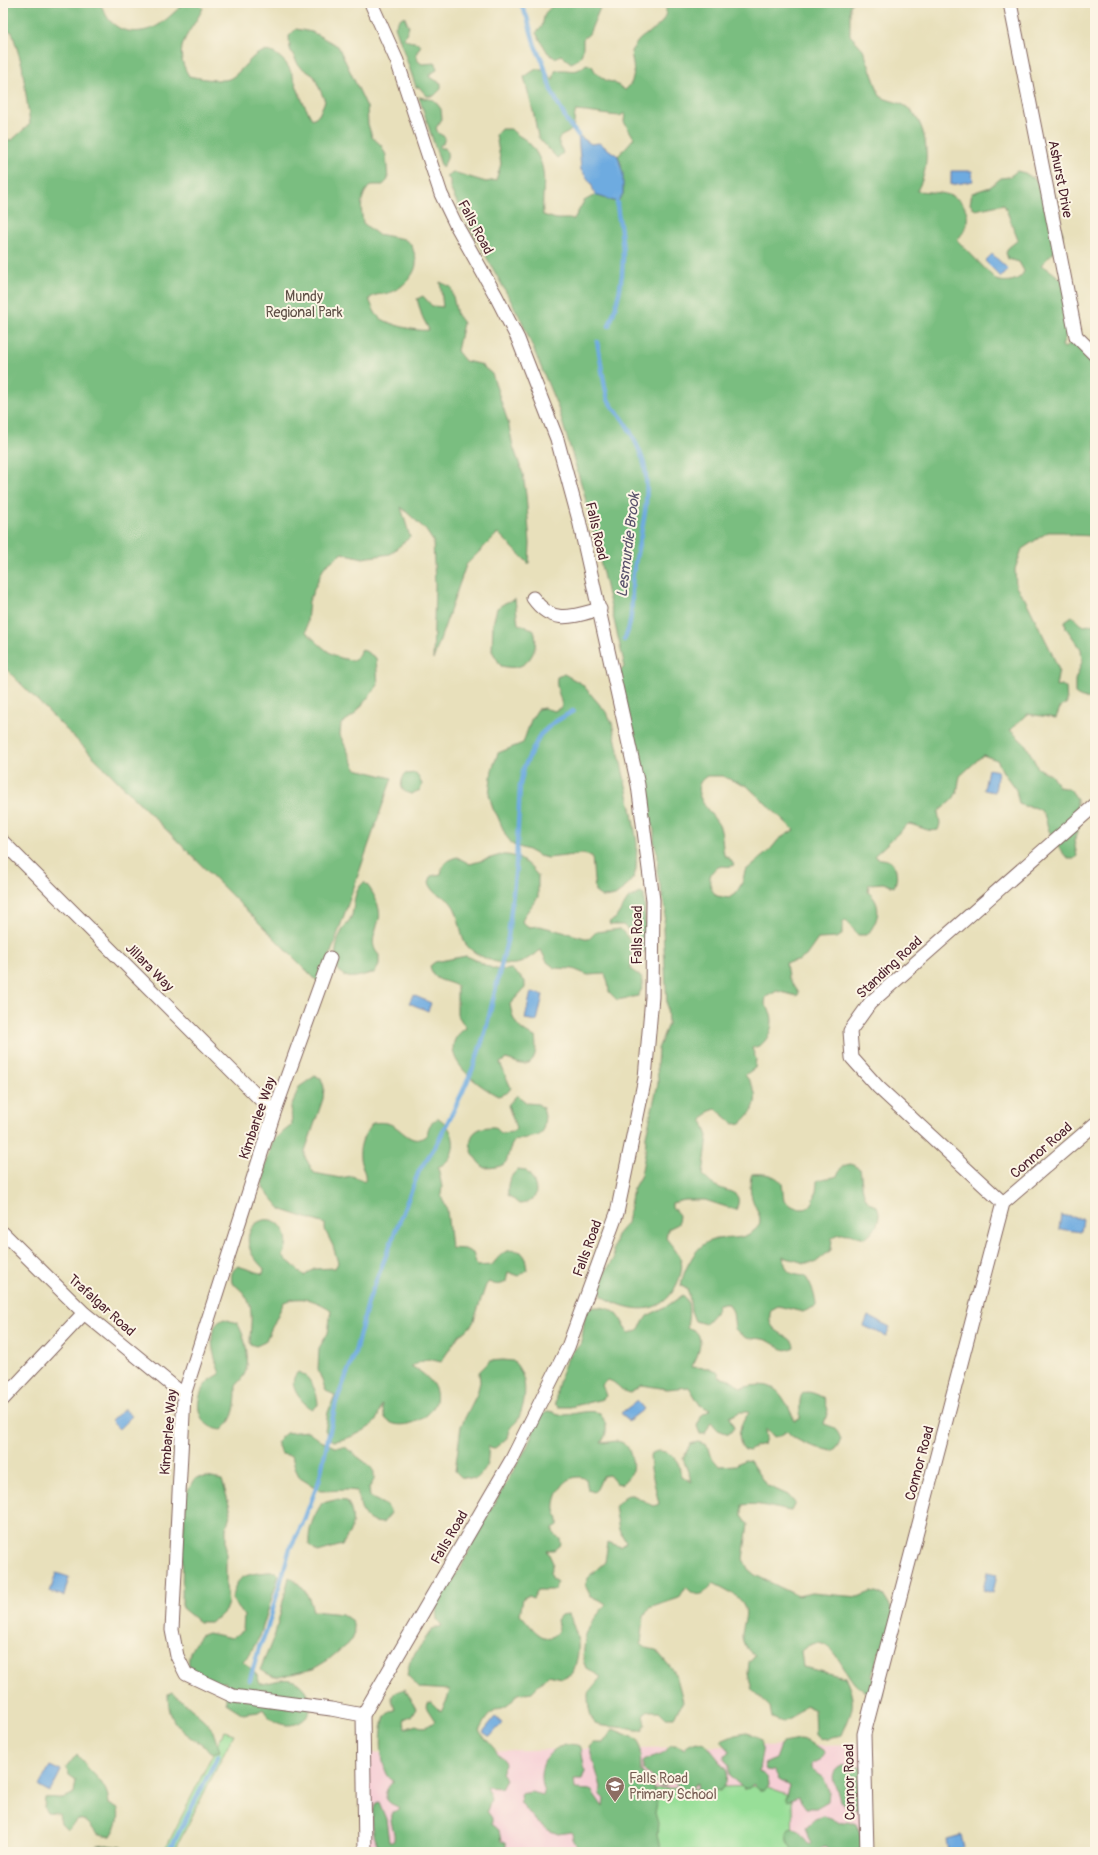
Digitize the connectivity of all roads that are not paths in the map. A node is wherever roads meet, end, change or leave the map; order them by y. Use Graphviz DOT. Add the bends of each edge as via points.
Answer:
graph roads {
  1 [pos="371,3"];
  2 [pos="1010,3"];
  3 [pos="1095,355"];
  4 [pos="533,598"];
  5 [pos="600,609"];
  6 [pos="1095,805"];
  7 [pos="3,842"];
  8 [pos="330,958"];
  9 [pos="274,1113"];
  10 [pos="1095,1124"];
  11 [pos="1003,1203"];
  12 [pos="3,1233"];
  13 [pos="84,1313"];
  14 [pos="184,1395"];
  15 [pos="3,1399"];
  16 [pos="363,1715"];
  17 [pos="365,1852"];
  18 [pos="866,1852"];
  1 -- 5 [label="street, Falls Road" via="394,55 444,201 513,330 545,405 564,462"];
  2 -- 3 [label="street, Ashurst Drive" via="1076,336"];
  4 -- 5 [label="street" via="548,614 559,616"];
  5 -- 16 [label="street, Falls Road" via="638,785 653,900 652,997 645,1078 617,1213 568,1347 512,1459"];
  6 -- 11 [label="street, Standing Road" via="870,1003 850,1032 852,1058 878,1087"];
  7 -- 9 [label="street, Jillara Way"];
  8 -- 9 [label="street, Kimbarlee Way"];
  9 -- 14 [label="street, Kimbarlee Way"];
  10 -- 11 [label="street, Connor Road"];
  11 -- 18 [label="street, Connor Road" via="864,1734"];
  12 -- 13 [label="street, Trafalgar Road"];
  13 -- 14 [label="street, Trafalgar Road"];
  13 -- 15 [label="street"];
  14 -- 16 [label="street, Kimbarlee Way" via="172,1630 178,1656 186,1674 233,1696"];
  16 -- 17 [label="street"];
}
